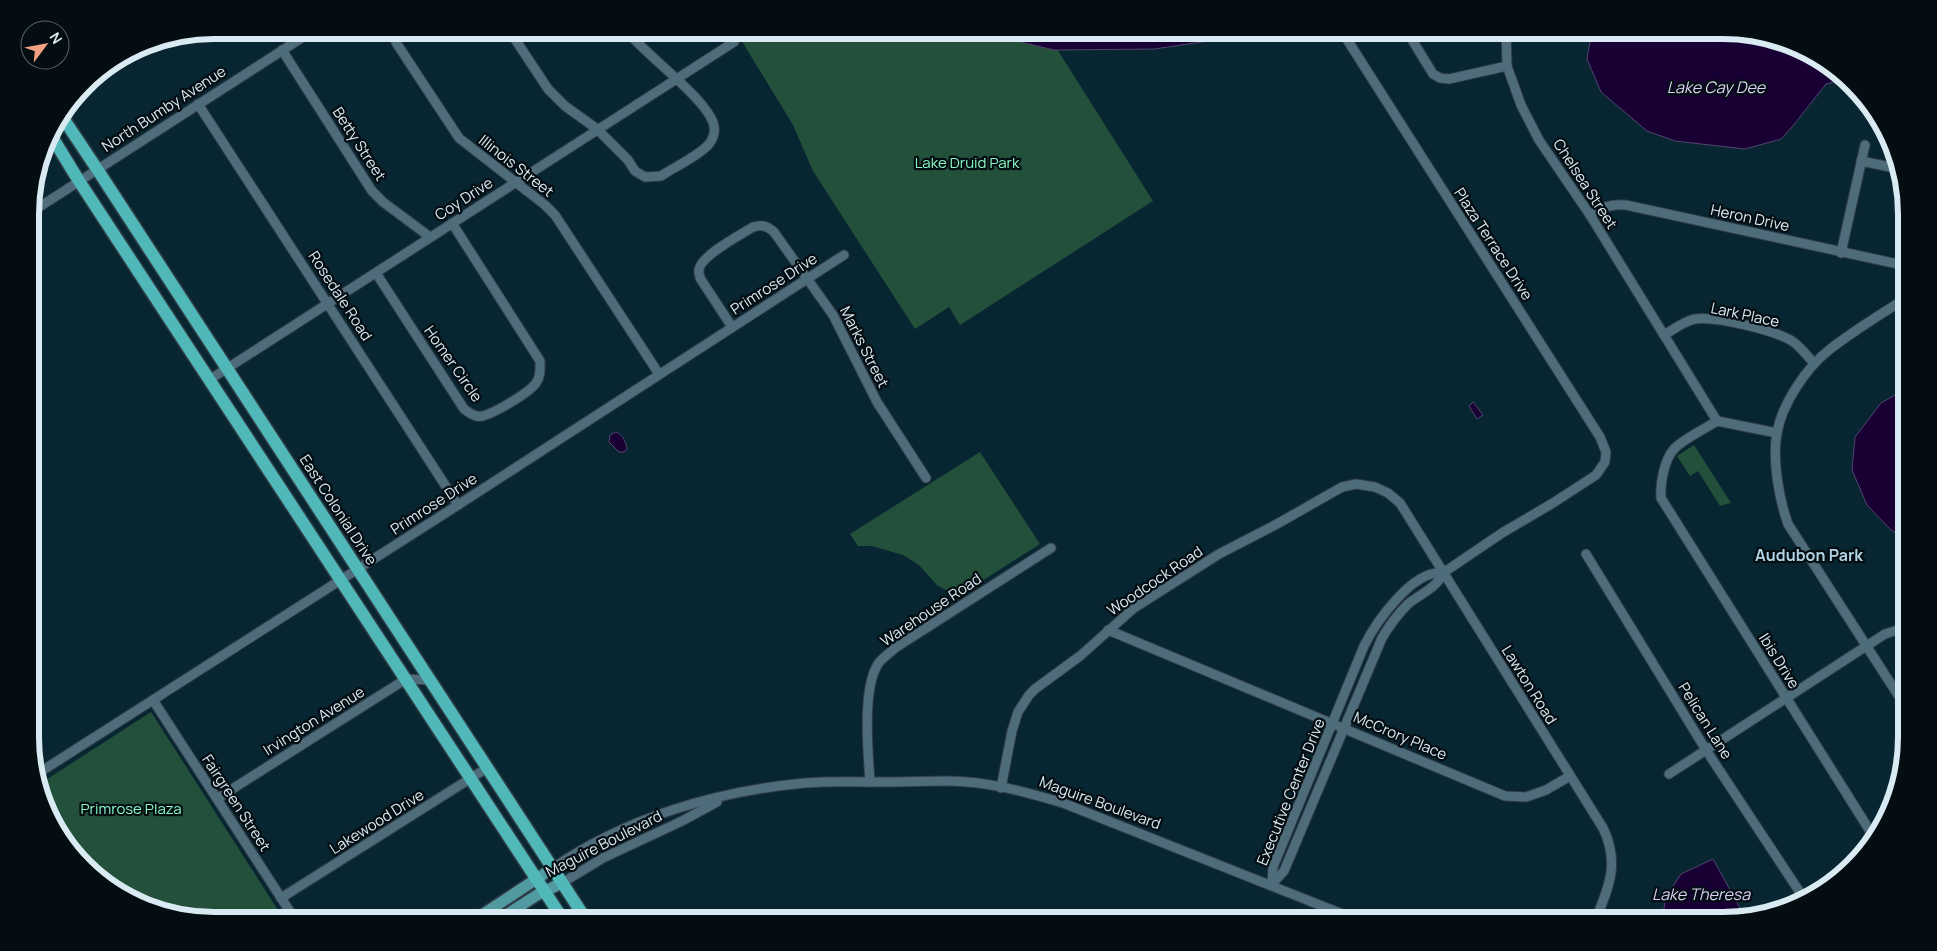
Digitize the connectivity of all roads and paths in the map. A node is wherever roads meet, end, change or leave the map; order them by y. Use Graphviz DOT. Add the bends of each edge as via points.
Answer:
graph roads {
  1 [pos="300,39"];
  2 [pos="394,39"];
  3 [pos="515,39"];
  4 [pos="633,39"];
  5 [pos="1346,39"];
  6 [pos="1412,39"];
  7 [pos="1506,39"];
  8 [pos="734,42"];
  9 [pos="282,50"];
  10 [pos="1507,66"];
  11 [pos="676,78"];
  12 [pos="198,104"];
  13 [pos="65,121"];
  14 [pos="596,129"];
  15 [pos="55,141"];
  16 [pos="1865,145"];
  17 [pos="1861,161"];
  18 [pos="1892,167"];
  19 [pos="97,169"];
  20 [pos="79,181"];
  21 [pos="514,182"];
  22 [pos="39,207"];
  23 [pos="1590,214"];
  24 [pos="452,223"];
  25 [pos="430,237"];
  26 [pos="1842,253"];
  27 [pos="844,255"];
  28 [pos="1898,264"];
  29 [pos="376,273"];
  30 [pos="808,279"];
  31 [pos="328,303"];
  32 [pos="1898,303"];
  33 [pos="732,327"];
  34 [pos="1664,335"];
  35 [pos="1814,364"];
  36 [pos="227,368"];
  37 [pos="659,374"];
  38 [pos="209,380"];
  39 [pos="1717,421"];
  40 [pos="1777,433"];
  41 [pos="1596,476"];
  42 [pos="926,478"];
  43 [pos="1371,485"];
  44 [pos="458,505"];
  45 [pos="1051,548"];
  46 [pos="1586,554"];
  47 [pos="357,569"];
  48 [pos="1443,573"];
  49 [pos="341,580"];
  50 [pos="1108,630"];
  51 [pos="1898,630"];
  52 [pos="1866,647"];
  53 [pos="406,679"];
  54 [pos="429,680"];
  55 [pos="1898,695"];
  56 [pos="1787,698"];
  57 [pos="153,700"];
  58 [pos="1333,723"];
  59 [pos="1344,728"];
  60 [pos="1706,750"];
  61 [pos="487,768"];
  62 [pos="42,771"];
  63 [pos="1669,774"];
  64 [pos="1570,776"];
  65 [pos="471,778"];
  66 [pos="870,782"];
  67 [pos="1001,788"];
  68 [pos="726,797"];
  69 [pos="218,798"];
  70 [pos="1871,832"];
  71 [pos="553,868"];
  72 [pos="538,879"];
  73 [pos="562,883"];
  74 [pos="1272,884"];
  75 [pos="546,891"];
  76 [pos="1801,894"];
  77 [pos="281,898"];
  78 [pos="290,912"];
  79 [pos="487,912"];
  80 [pos="512,912"];
  81 [pos="559,912"];
  82 [pos="581,912"];
  83 [pos="1339,912"];
  84 [pos="1599,912"];
  1 -- 9 [label="street, North Bumby Avenue"];
  2 -- 21 [label="street, Illinois Street" via="459,138"];
  3 -- 14 [label="street" via="548,90"];
  4 -- 11 [label="street"];
  5 -- 41 [label="street, Plaza Terrace Drive" via="1603,442 1605,462"];
  6 -- 10 [label="street" via="1434,74 1440,78"];
  7 -- 10 [label="street, Chelsea Street"];
  8 -- 11 [label="street, Coy Drive"];
  9 -- 12 [label="street, North Bumby Avenue"];
  9 -- 25 [label="street, Betty Street" via="372,191"];
  10 -- 23 [label="street, Chelsea Street" via="1520,105 1539,140"];
  11 -- 14 [label="street, Coy Drive"];
  11 -- 14 [label="street" via="709,115 714,126 714,135 701,150 660,176 645,177 635,171"];
  12 -- 19 [label="street, North Bumby Avenue"];
  12 -- 31 [label="street, Rosedale Road"];
  13 -- 19 [label="highway, East Colonial Drive"];
  14 -- 21 [label="street, Coy Drive"];
  15 -- 20 [label="highway"];
  16 -- 17 [label="street"];
  17 -- 18 [label="street"];
  17 -- 26 [label="street"];
  19 -- 20 [label="street, North Bumby Avenue"];
  19 -- 36 [label="highway, East Colonial Drive"];
  20 -- 22 [label="street, North Bumby Avenue"];
  20 -- 38 [label="highway"];
  21 -- 24 [label="street, Coy Drive"];
  21 -- 37 [label="street, Illinois Street" via="555,215"];
  23 -- 26 [label="street, Heron Drive" via="1604,206 1626,205"];
  23 -- 34 [label="street, Chelsea Street"];
  24 -- 25 [label="street, Coy Drive"];
  24 -- 29 [label="street, Homer Circle" via="540,361 540,373 530,389 480,416 464,409"];
  25 -- 29 [label="street, Coy Drive"];
  26 -- 28 [label="street, Heron Drive"];
  27 -- 30 [label="street, Primrose Drive"];
  29 -- 31 [label="street, Coy Drive"];
  30 -- 33 [label="street, Primrose Drive"];
  30 -- 33 [label="street, Marks Street" via="768,226 753,227 709,255 698,270"];
  30 -- 42 [label="street, Marks Street" via="833,315 877,402"];
  31 -- 36 [label="street, Coy Drive"];
  31 -- 44 [label="street, Rosedale Road"];
  32 -- 35 [label="street" via="1829,350"];
  33 -- 37 [label="street, Primrose Drive"];
  34 -- 35 [label="street, Lark Place" via="1695,319 1753,327 1795,343"];
  34 -- 39 [label="street, Chelsea Street"];
  35 -- 40 [label="street" via="1787,402"];
  36 -- 38 [label="street, Coy Drive"];
  36 -- 47 [label="highway, East Colonial Drive"];
  37 -- 44 [label="street, Primrose Drive"];
  38 -- 49 [label="highway"];
  39 -- 40 [label="street"];
  39 -- 56 [label="street, Ibis Drive" via="1674,448 1668,458 1660,489 1661,498"];
  40 -- 52 [label="street" via="1780,502 1788,524"];
  41 -- 48 [label="street, Executive Center Drive"];
  43 -- 48 [label="street, Lawton Road" via="1384,490 1400,503"];
  43 -- 50 [label="street, Woodcock Road" via="1352,484 1332,491 1219,554 1134,608"];
  44 -- 47 [label="street, Primrose Drive"];
  45 -- 66 [label="street, Warehouse Road" via="896,648 879,663 871,680 868,703"];
  46 -- 60 [label="street, Pelican Lane"];
  47 -- 49 [label="street, Primrose Drive"];
  47 -- 54 [label="highway, East Colonial Drive"];
  48 -- 58 [label="street, Executive Center Drive" via="1432,573 1415,584 1379,620 1364,646"];
  48 -- 59 [label="street, Executive Center Drive" via="1438,583 1402,610 1384,633"];
  48 -- 64 [label="street, Lawton Road"];
  49 -- 53 [label="highway"];
  49 -- 57 [label="street, Primrose Drive"];
  50 -- 58 [label="street, McCrory Place"];
  50 -- 67 [label="street, Woodcock Road" via="1080,656 1028,695 1012,731"];
  51 -- 52 [label="street"];
  52 -- 55 [label="street"];
  52 -- 56 [label="street"];
  53 -- 54 [label="street"];
  53 -- 65 [label="highway"];
  53 -- 69 [label="street, Irvington Avenue"];
  54 -- 61 [label="highway, East Colonial Drive"];
  56 -- 60 [label="street"];
  56 -- 70 [label="street, Ibis Drive"];
  57 -- 62 [label="street, Primrose Drive"];
  57 -- 69 [label="street, Fairgreen Street"];
  58 -- 59 [label="street, McCrory Place"];
  58 -- 74 [label="street, Executive Center Drive" via="1274,867"];
  59 -- 64 [label="street, McCrory Place" via="1505,796 1526,797"];
  59 -- 74 [label="street, Executive Center Drive" via="1284,871"];
  60 -- 63 [label="street"];
  60 -- 76 [label="street, Pelican Lane"];
  61 -- 65 [label="street, Lakewood Drive"];
  61 -- 71 [label="highway, East Colonial Drive"];
  64 -- 84 [label="street, Lawton Road" via="1603,828 1611,853 1610,883"];
  65 -- 72 [label="highway"];
  65 -- 77 [label="street, Lakewood Drive"];
  66 -- 67 [label="street, Maguire Boulevard" via="948,781"];
  66 -- 68 [label="street, Maguire Boulevard" via="805,783"];
  67 -- 74 [label="street, Maguire Boulevard" via="1063,803"];
  68 -- 71 [label="street, Maguire Boulevard" via="686,806 623,830 586,847"];
  68 -- 73 [label="street, Maguire Boulevard" via="603,858"];
  69 -- 77 [label="street, Fairgreen Street"];
  71 -- 72 [label="main road, Maguire Boulevard"];
  71 -- 73 [label="highway, East Colonial Drive"];
  72 -- 75 [label="highway"];
  72 -- 79 [label="main road, Maguire Boulevard"];
  73 -- 75 [label="main road, Maguire Boulevard"];
  73 -- 82 [label="highway, East Colonial Drive"];
  74 -- 83 [label="street, Maguire Boulevard"];
  75 -- 80 [label="main road, Maguire Boulevard"];
  75 -- 81 [label="highway"];
  77 -- 78 [label="street, Fairgreen Street"];
}
